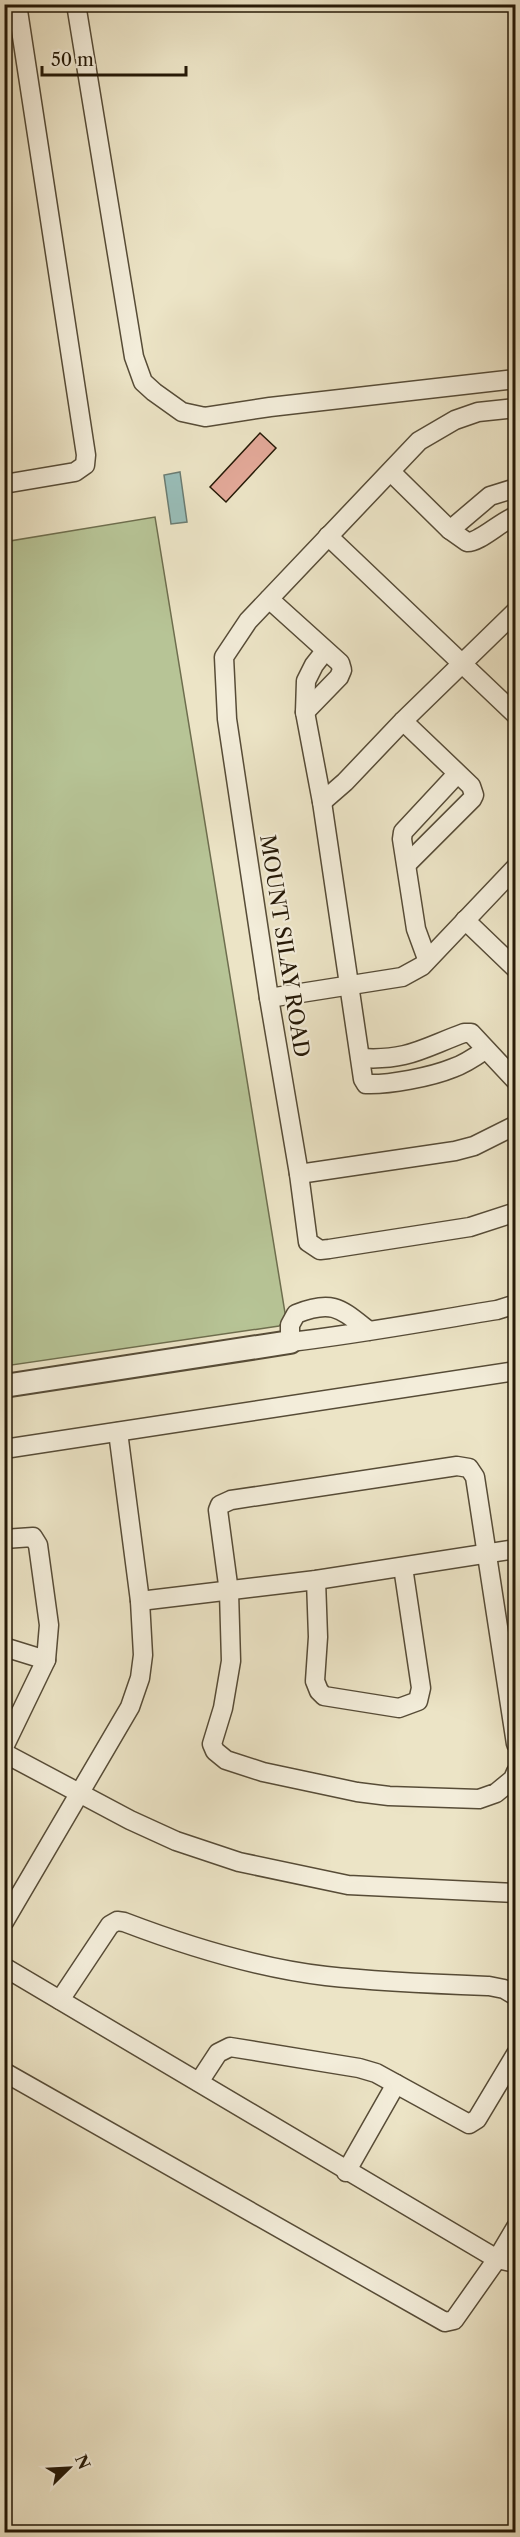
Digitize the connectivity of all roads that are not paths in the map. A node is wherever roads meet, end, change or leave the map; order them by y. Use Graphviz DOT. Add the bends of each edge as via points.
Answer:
graph roads {
  1 [pos="17,4"];
  2 [pos="76,4"];
  3 [pos="516,380"];
  4 [pos="516,408"];
  5 [pos="391,472"];
  6 [pos="4,484"];
  7 [pos="516,488"];
  8 [pos="516,516"];
  9 [pos="450,530"];
  10 [pos="332,532"];
  11 [pos="269,599"];
  12 [pos="516,611"];
  13 [pos="325,651"];
  14 [pos="465,659"];
  15 [pos="516,698"];
  16 [pos="305,712"];
  17 [pos="516,715"];
  18 [pos="403,721"];
  19 [pos="457,774"];
  20 [pos="322,802"];
  21 [pos="407,864"];
  22 [pos="516,867"];
  23 [pos="465,920"];
  24 [pos="427,959"];
  25 [pos="516,969"];
  26 [pos="349,984"];
  27 [pos="269,998"];
  28 [pos="485,1050"];
  29 [pos="361,1058"];
  30 [pos="516,1081"];
  31 [pos="516,1125"];
  32 [pos="299,1174"];
  33 [pos="516,1212"];
  34 [pos="516,1304"];
  35 [pos="369,1331"];
  36 [pos="290,1342"];
  37 [pos="516,1371"];
  38 [pos="4,1386"];
  39 [pos="118,1432"];
  40 [pos="4,1449"];
  41 [pos="4,1539"];
  42 [pos="516,1549"];
  43 [pos="488,1552"];
  44 [pos="403,1567"];
  45 [pos="316,1580"];
  46 [pos="229,1592"];
  47 [pos="140,1601"];
  48 [pos="4,1647"];
  49 [pos="46,1660"];
  50 [pos="516,1744"];
  51 [pos="4,1747"];
  52 [pos="4,1753"];
  53 [pos="516,1772"];
  54 [pos="81,1793"];
  55 [pos="516,1893"];
  56 [pos="4,1922"];
  57 [pos="4,1967"];
  58 [pos="516,1996"];
  59 [pos="60,2000"];
  60 [pos="516,2054"];
  61 [pos="4,2072"];
  62 [pos="200,2082"];
  63 [pos="396,2084"];
  64 [pos="346,2172"];
  65 [pos="516,2227"];
  66 [pos="497,2259"];
  67 [pos="516,2263"];
  1 -- 6 [label="street" via="86,455 85,465 75,471"];
  2 -- 3 [label="street" via="134,357 142,382 154,393 182,412 205,417"];
  4 -- 5 [label="street" via="478,412 440,428 419,441"];
  5 -- 9 [label="street"];
  5 -- 10 [label="street"];
  7 -- 9 [label="street" via="490,496"];
  8 -- 9 [label="street" via="472,542"];
  10 -- 11 [label="street"];
  10 -- 14 [label="street"];
  11 -- 13 [label="street"];
  11 -- 27 [label="street, MOUNT SILAY ROAD" via="224,657 227,719"];
  12 -- 14 [label="street"];
  13 -- 16 [label="street" via="306,681"];
  13 -- 16 [label="street" via="340,663 341,674"];
  14 -- 15 [label="street"];
  14 -- 17 [label="street"];
  14 -- 18 [label="street"];
  16 -- 20 [label="street"];
  18 -- 19 [label="street"];
  18 -- 20 [label="street"];
  19 -- 21 [label="street" via="403,832"];
  19 -- 21 [label="street" via="471,786 472,799"];
  20 -- 26 [label="street"];
  21 -- 24 [label="street" via="416,929"];
  22 -- 23 [label="street"];
  23 -- 24 [label="street"];
  23 -- 25 [label="street"];
  24 -- 26 [label="street" via="402,977"];
  26 -- 27 [label="street"];
  26 -- 29 [label="street"];
  27 -- 32 [label="street, MOUNT SILAY ROAD"];
  28 -- 29 [label="street" via="471,1033 464,1033 400,1058"];
  28 -- 29 [label="street" via="453,1068 373,1084 366,1084 363,1079"];
  28 -- 30 [label="street"];
  31 -- 32 [label="street" via="455,1151"];
  32 -- 33 [label="street, MOUNT SILAY ROAD" via="308,1242 320,1250 470,1227"];
  34 -- 35 [label="street"];
  35 -- 36 [label="street"];
  35 -- 36 [label="street" via="330,1306 296,1314 290,1325"];
  36 -- 38 [label="street"];
  37 -- 39 [label="street"];
  39 -- 40 [label="street"];
  39 -- 47 [label="street"];
  41 -- 49 [label="street" via="33,1537 38,1545 49,1625"];
  42 -- 43 [label="street"];
  43 -- 44 [label="street"];
  43 -- 46 [label="street" via="475,1477 469,1468 457,1466 231,1500 218,1510"];
  43 -- 50 [label="street"];
  44 -- 45 [label="street"];
  44 -- 45 [label="street" via="421,1688 418,1701 399,1708 324,1696 319,1691 315,1681"];
  45 -- 46 [label="street"];
  46 -- 47 [label="street"];
  46 -- 53 [label="street" via="231,1661 212,1744 226,1760 329,1787 411,1797 479,1798 496,1793"];
  47 -- 54 [label="street" via="140,1678 130,1707"];
  48 -- 49 [label="street"];
  49 -- 51 [label="street"];
  52 -- 54 [label="street"];
  54 -- 55 [label="street" via="176,1841 283,1873 348,1885"];
  54 -- 56 [label="street"];
  57 -- 59 [label="street"];
  58 -- 59 [label="street" via="489,1986 324,1976 260,1964 117,1922 110,1925"];
  59 -- 62 [label="street"];
  60 -- 63 [label="street" via="477,2119 469,2124"];
  61 -- 66 [label="street" via="445,2322 454,2320"];
  62 -- 63 [label="street" via="218,2053 230,2048 359,2068"];
  62 -- 64 [label="street"];
  63 -- 64 [label="street"];
  64 -- 66 [label="street"];
  65 -- 66 [label="street"];
  66 -- 67 [label="street"];
}
